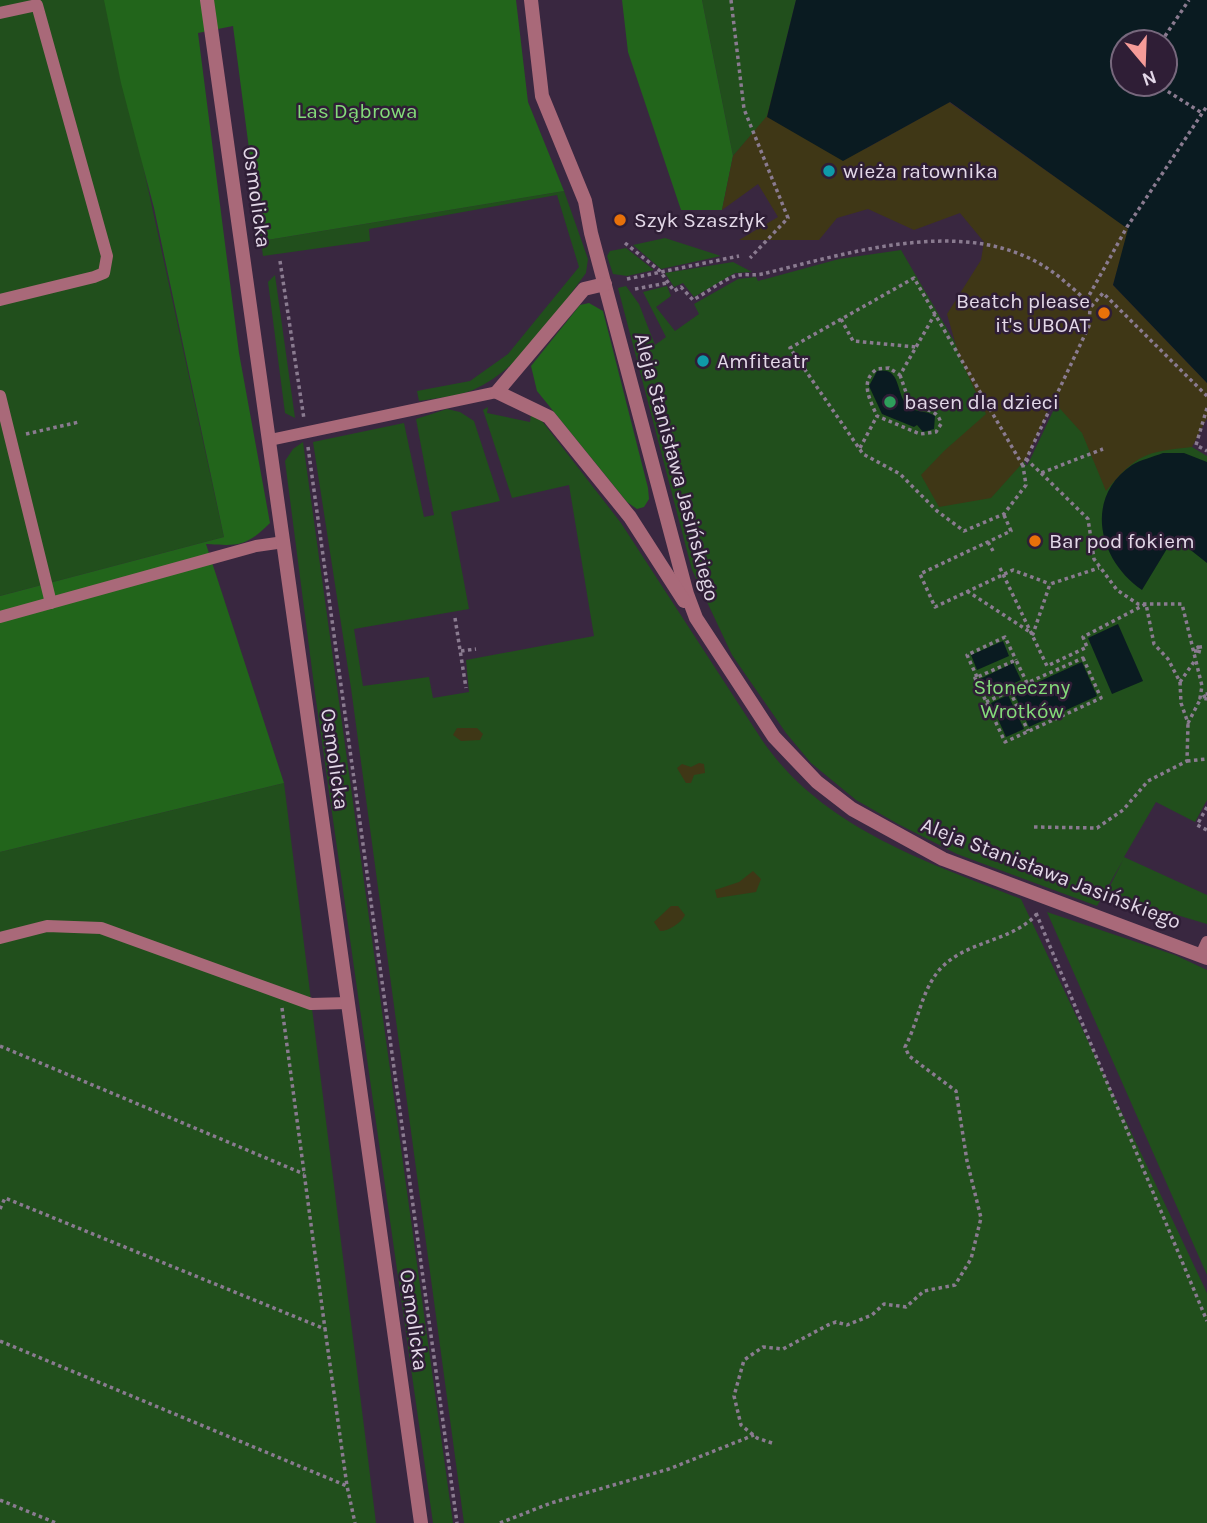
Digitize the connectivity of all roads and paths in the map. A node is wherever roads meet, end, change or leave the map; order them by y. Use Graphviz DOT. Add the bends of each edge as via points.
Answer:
graph roads {
  1 [pos="207,0"];
  2 [pos="531,0"];
  3 [pos="731,0"];
  4 [pos="1189,0"];
  5 [pos="0,13"];
  6 [pos="1170,28"];
  7 [pos="1178,98"];
  8 [pos="1207,106"];
  9 [pos="1202,113"];
  10 [pos="625,243"];
  11 [pos="739,256"];
  12 [pos="750,258"];
  13 [pos="280,261"];
  14 [pos="660,271"];
  15 [pos="627,279"];
  16 [pos="668,283"];
  17 [pos="605,284"];
  18 [pos="635,289"];
  19 [pos="0,300"];
  20 [pos="1086,301"];
  21 [pos="1090,308"];
  22 [pos="934,314"];
  23 [pos="841,319"];
  24 [pos="916,347"];
  25 [pos="900,375"];
  26 [pos="497,392"];
  27 [pos="0,396"];
  28 [pos="1207,396"];
  29 [pos="1207,408"];
  30 [pos="877,416"];
  31 [pos="79,422"];
  32 [pos="306,432"];
  33 [pos="10,438"];
  34 [pos="270,440"];
  35 [pos="859,449"];
  36 [pos="1103,449"];
  37 [pos="1207,452"];
  38 [pos="1026,459"];
  39 [pos="1023,466"];
  40 [pos="1041,473"];
  41 [pos="1003,514"];
  42 [pos="284,542"];
  43 [pos="988,542"];
  44 [pos="993,551"];
  45 [pos="1000,568"];
  46 [pos="1099,568"];
  47 [pos="1004,574"];
  48 [pos="1050,584"];
  49 [pos="967,592"];
  50 [pos="51,603"];
  51 [pos="1146,604"];
  52 [pos="0,617"];
  53 [pos="455,618"];
  54 [pos="696,618"];
  55 [pos="1033,634"];
  56 [pos="1203,644"];
  57 [pos="476,649"];
  58 [pos="1196,650"];
  59 [pos="460,652"];
  60 [pos="1196,659"];
  61 [pos="1016,660"];
  62 [pos="1047,666"];
  63 [pos="1051,673"];
  64 [pos="977,677"];
  65 [pos="1180,682"];
  66 [pos="1027,683"];
  67 [pos="466,688"];
  68 [pos="1010,691"];
  69 [pos="1205,697"];
  70 [pos="986,702"];
  71 [pos="1188,723"];
  72 [pos="1028,732"];
  73 [pos="1207,759"];
  74 [pos="1187,761"];
  75 [pos="1207,807"];
  76 [pos="1034,827"];
  77 [pos="1207,830"];
  78 [pos="1027,890"];
  79 [pos="1037,914"];
  80 [pos="0,937"];
  81 [pos="1205,952"];
  82 [pos="279,993"];
  83 [pos="348,1003"];
  84 [pos="0,1046"];
  85 [pos="304,1174"];
  86 [pos="2,1197"];
  87 [pos="0,1209"];
  88 [pos="1207,1321"];
  89 [pos="326,1329"];
  90 [pos="0,1341"];
  91 [pos="754,1435"];
  92 [pos="772,1443"];
  93 [pos="347,1486"];
  94 [pos="0,1500"];
  95 [pos="457,1521"];
  96 [pos="56,1523"];
  97 [pos="355,1523"];
  98 [pos="421,1523"];
  99 [pos="463,1523"];
  100 [pos="500,1523"];
  1 -- 34 [label="street, Osmolicka"];
  2 -- 17 [label="street, Aleja Stanisława Jasińskiego" via="541,96 585,201"];
  3 -- 12 [label="path" via="744,109 788,218"];
  4 -- 6 [label="path"];
  5 -- 19 [label="lane" via="37,5 107,256 104,273"];
  7 -- 9 [label="path"];
  8 -- 9 [label="path"];
  9 -- 20 [label="path"];
  10 -- 14 [label="path"];
  11 -- 14 [label="path"];
  13 -- 32 [label="path"];
  14 -- 15 [label="path"];
  14 -- 16 [label="path"];
  16 -- 18 [label="path"];
  16 -- 20 [label="path" via="674,291 681,286 693,300 736,276 760,275 805,261 925,240 1024,255 1052,270"];
  17 -- 26 [label="street" via="584,289"];
  17 -- 54 [label="street, Aleja Stanisława Jasińskiego"];
  20 -- 21 [label="path"];
  21 -- 28 [label="path" via="1103,293"];
  21 -- 38 [label="path" via="1089,326"];
  22 -- 23 [label="path" via="914,278"];
  22 -- 24 [label="path"];
  22 -- 39 [label="path"];
  23 -- 24 [label="path" via="853,341"];
  23 -- 35 [label="path" via="790,348"];
  24 -- 25 [label="path"];
  25 -- 30 [label="path" via="882,367 868,378 867,393"];
  25 -- 30 [label="path" via="910,404 935,411 940,428 927,435"];
  26 -- 32 [label="lane"];
  26 -- 54 [label="street" via="550,417 630,517"];
  27 -- 33 [label="lane"];
  29 -- 37 [label="path" via="1196,445"];
  30 -- 35 [label="path"];
  31 -- 33 [label="path"];
  32 -- 34 [label="lane"];
  32 -- 95 [label="path"];
  33 -- 50 [label="lane"];
  34 -- 42 [label="street, Osmolicka"];
  35 -- 41 [label="path" via="900,474 964,531"];
  36 -- 40 [label="path"];
  38 -- 39 [label="path"];
  38 -- 40 [label="path"];
  39 -- 41 [label="path" via="1026,485"];
  40 -- 46 [label="path" via="1088,519 1091,551"];
  41 -- 43 [label="path" via="1011,531"];
  42 -- 50 [label="lane"];
  42 -- 83 [label="street, Osmolicka"];
  43 -- 44 [label="path"];
  43 -- 49 [label="path" via="920,574 935,607"];
  45 -- 47 [label="path"];
  46 -- 48 [label="path"];
  46 -- 51 [label="path" via="1129,600"];
  47 -- 48 [label="path" via="1013,570"];
  47 -- 49 [label="path"];
  47 -- 55 [label="path"];
  48 -- 55 [label="path"];
  49 -- 55 [label="path"];
  50 -- 52 [label="lane"];
  51 -- 58 [label="path" via="1182,604"];
  51 -- 62 [label="path" via="1083,638 1087,647"];
  51 -- 65 [label="path" via="1154,644"];
  53 -- 59 [label="path"];
  54 -- 78 [label="street, Aleja Stanisława Jasińskiego" via="774,737 817,782 884,829 943,859"];
  55 -- 62 [label="path"];
  56 -- 58 [label="path" via="1200,652 1196,650 1199,647"];
  57 -- 59 [label="path"];
  58 -- 60 [label="path"];
  59 -- 67 [label="path"];
  60 -- 65 [label="path"];
  60 -- 69 [label="path" via="1202,686 1199,694"];
  61 -- 64 [label="path"];
  61 -- 64 [label="path" via="1005,637 967,655"];
  61 -- 66 [label="path"];
  62 -- 63 [label="path"];
  63 -- 66 [label="path"];
  63 -- 72 [label="path" via="1083,658 1101,698"];
  64 -- 70 [label="path"];
  65 -- 71 [label="path"];
  66 -- 68 [label="path"];
  68 -- 70 [label="path"];
  68 -- 72 [label="path"];
  69 -- 71 [label="path"];
  70 -- 72 [label="path" via="1005,742"];
  71 -- 74 [label="path"];
  73 -- 74 [label="path"];
  74 -- 76 [label="path" via="1149,781 1123,810 1097,828"];
  75 -- 77 [label="path" via="1197,825"];
  78 -- 79 [label="path"];
  78 -- 81 [label="street, Aleja Stanisława Jasińskiego"];
  79 -- 88 [label="path"];
  79 -- 91 [label="path" via="1024,928 958,954 941,968 926,990 905,1046 909,1056 956,1091 981,1218 971,1259 955,1284 924,1291 906,1307 884,1304 872,1315 847,1325 828,1325 783,1349 765,1346 744,1360 734,1396 741,1425"];
  80 -- 82 [label="lane" via="47,926 101,928"];
  82 -- 83 [label="lane" via="311,1004"];
  82 -- 85 [label="path"];
  83 -- 98 [label="street, Osmolicka"];
  84 -- 85 [label="path"];
  85 -- 89 [label="path"];
  86 -- 87 [label="path"];
  86 -- 89 [label="path"];
  89 -- 93 [label="path"];
  90 -- 93 [label="path"];
  91 -- 92 [label="path"];
  91 -- 100 [label="path" via="669,1469 551,1503"];
  93 -- 97 [label="path"];
  94 -- 96 [label="path"];
  95 -- 99 [label="path"];
}
